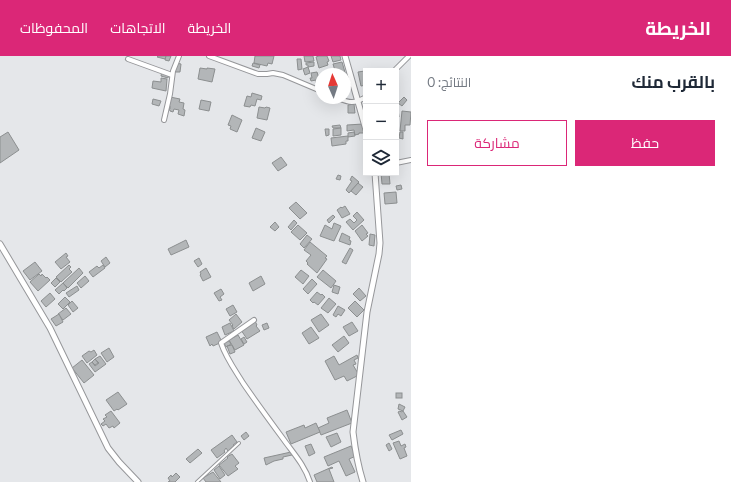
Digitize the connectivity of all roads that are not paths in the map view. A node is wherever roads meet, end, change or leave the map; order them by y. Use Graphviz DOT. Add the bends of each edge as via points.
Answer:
graph roads {
  1 [pos="179,56"];
  2 [pos="209,56"];
  3 [pos="345,56"];
  4 [pos="409,56"];
  5 [pos="128,59"];
  6 [pos="397,68"];
  7 [pos="172,75"];
  8 [pos="315,88"];
  9 [pos="363,99"];
  10 [pos="351,102"];
  11 [pos="358,102"];
  12 [pos="164,120"];
  13 [pos="363,120"];
  14 [pos="411,160"];
  15 [pos="399,162"];
  16 [pos="375,176"];
  17 [pos="0,244"];
  18 [pos="254,320"];
  19 [pos="239,443"];
  20 [pos="138,482"];
  21 [pos="197,482"];
  22 [pos="310,482"];
  23 [pos="363,482"];
  1 -- 7 [label="street"];
  2 -- 8 [label="street" via="258,74 283,75"];
  3 -- 11 [label="street"];
  4 -- 6 [label="street"];
  5 -- 7 [label="street"];
  7 -- 12 [label="street"];
  9 -- 11 [label="street"];
  10 -- 11 [label="street"];
  11 -- 13 [label="street"];
  14 -- 15 [label="street"];
  16 -- 23 [label="street" via="380,244 368,312 353,432"];
  17 -- 20 [label="street" via="50,328 108,448"];
  18 -- 22 [label="street" via="221,343 224,352 299,461"];
  19 -- 21 [label="lane"];
}
